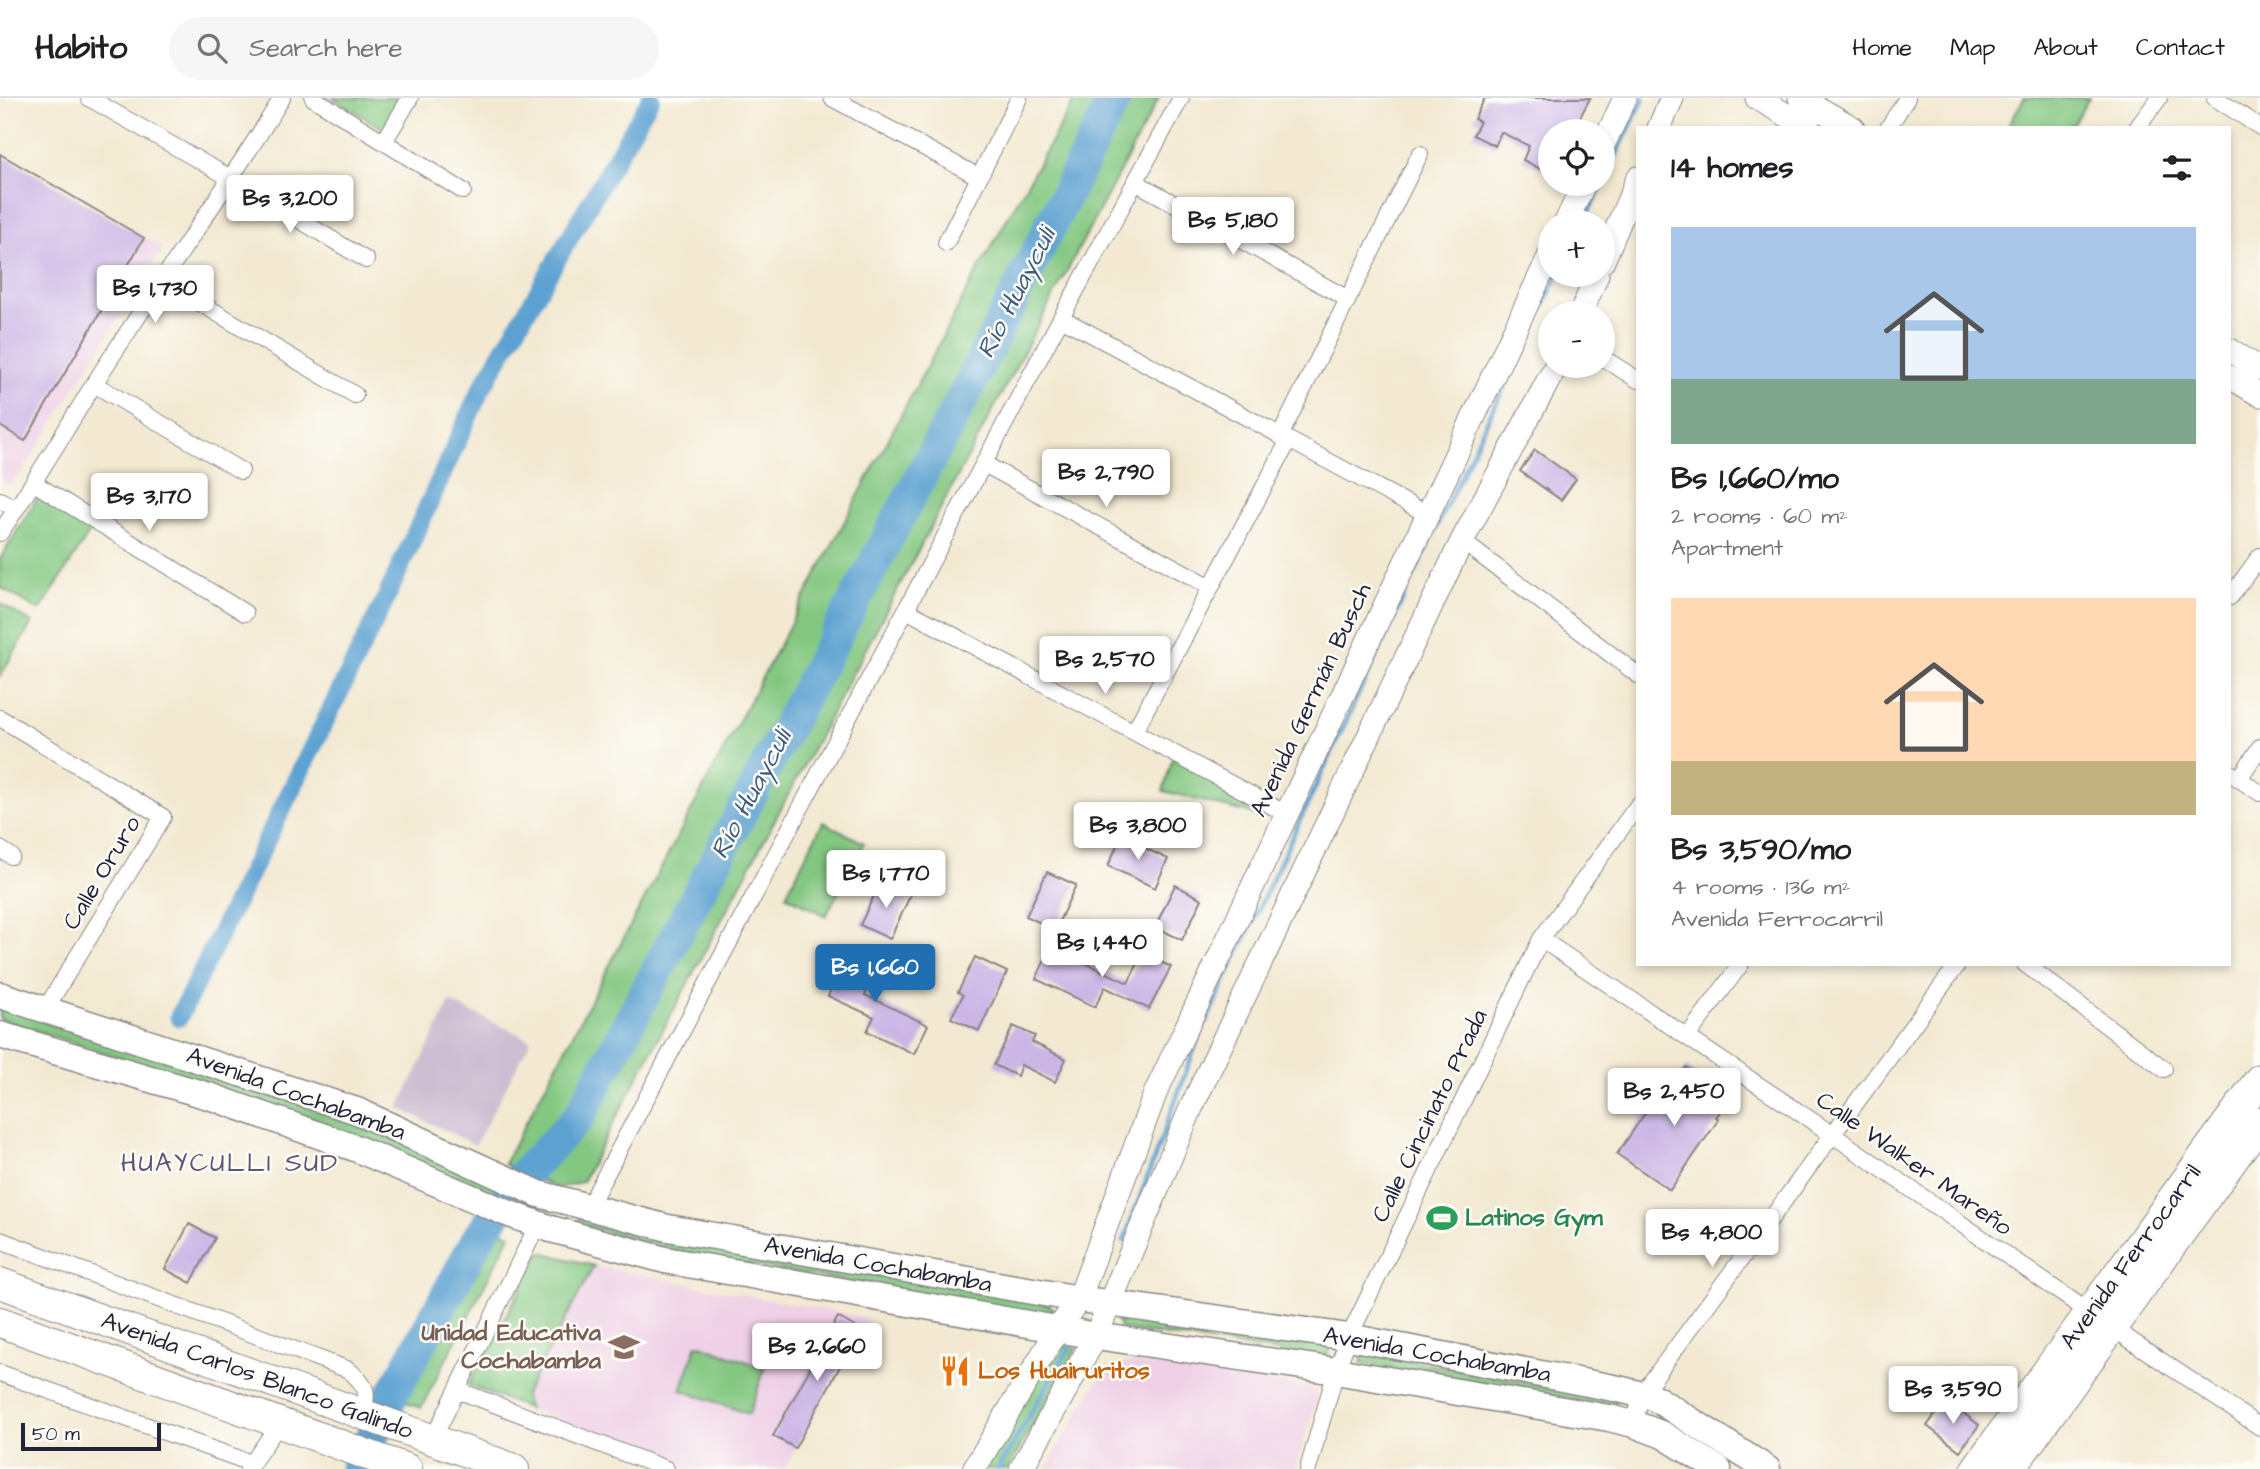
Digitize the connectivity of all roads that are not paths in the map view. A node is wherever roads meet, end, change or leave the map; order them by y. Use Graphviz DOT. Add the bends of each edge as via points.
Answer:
graph roads {
  1 [pos="89,98"];
  2 [pos="282,98"];
  3 [pos="313,98"];
  4 [pos="410,98"];
  5 [pos="832,98"];
  6 [pos="1020,98"];
  7 [pos="1181,98"];
  8 [pos="1625,98"];
  9 [pos="1672,98"];
  10 [pos="1757,98"];
  11 [pos="1800,98"];
  12 [pos="1907,98"];
  13 [pos="2159,98"];
  14 [pos="2215,98"];
  15 [pos="1615,119"];
  16 [pos="1660,126"];
  17 [pos="1806,126"];
  18 [pos="1849,126"];
  19 [pos="1889,126"];
  20 [pos="2138,126"];
  21 [pos="2260,127"];
  22 [pos="384,142"];
  23 [pos="1420,153"];
  24 [pos="979,177"];
  25 [pos="232,179"];
  26 [pos="1135,182"];
  27 [pos="1636,183"];
  28 [pos="463,191"];
  29 [pos="1615,233"];
  30 [pos="946,243"];
  31 [pos="366,260"];
  32 [pos="1538,280"];
  33 [pos="163,281"];
  34 [pos="1348,299"];
  35 [pos="1060,318"];
  36 [pos="2231,351"];
  37 [pos="1615,366"];
  38 [pos="2260,369"];
  39 [pos="1550,378"];
  40 [pos="2231,378"];
  41 [pos="1636,379"];
  42 [pos="94,384"];
  43 [pos="355,395"];
  44 [pos="2260,395"];
  45 [pos="1284,438"];
  46 [pos="984,464"];
  47 [pos="241,471"];
  48 [pos="34,483"];
  49 [pos="0,500"];
  50 [pos="16,509"];
  51 [pos="1427,514"];
  52 [pos="0,533"];
  53 [pos="1462,541"];
  54 [pos="2260,556"];
  55 [pos="1211,587"];
  56 [pos="2231,596"];
  57 [pos="906,610"];
  58 [pos="245,613"];
  59 [pos="1636,673"];
  60 [pos="0,718"];
  61 [pos="1134,732"];
  62 [pos="2260,747"];
  63 [pos="2234,776"];
  64 [pos="2260,793"];
  65 [pos="1636,808"];
  66 [pos="1287,814"];
  67 [pos="1541,939"];
  68 [pos="1740,966"];
  69 [pos="1957,966"];
  70 [pos="2028,966"];
  71 [pos="0,995"];
  72 [pos="46,1008"];
  73 [pos="0,1035"];
  74 [pos="1687,1037"];
  75 [pos="2164,1069"];
  76 [pos="2260,1079"];
  77 [pos="2260,1122"];
  78 [pos="1833,1135"];
  79 [pos="563,1200"];
  80 [pos="588,1208"];
  81 [pos="545,1226"];
  82 [pos="0,1240"];
  83 [pos="0,1283"];
  84 [pos="1079,1299"];
  85 [pos="1111,1303"];
  86 [pos="2101,1321"];
  87 [pos="0,1322"];
  88 [pos="1058,1329"];
  89 [pos="1096,1336"];
  90 [pos="1349,1337"];
  91 [pos="1336,1370"];
  92 [pos="0,1373"];
  93 [pos="457,1390"];
  94 [pos="1642,1394"];
  95 [pos="374,1418"];
  96 [pos="279,1424"];
  97 [pos="1634,1424"];
  98 [pos="2260,1427"];
  99 [pos="433,1439"];
  100 [pos="387,1462"];
  101 [pos="249,1466"];
  102 [pos="514,1469"];
  103 [pos="666,1469"];
  104 [pos="974,1469"];
  105 [pos="1021,1469"];
  106 [pos="1308,1469"];
  107 [pos="1718,1469"];
  108 [pos="1767,1469"];
  109 [pos="1976,1469"];
  110 [pos="2010,1469"];
  1 -- 25 [label="street"];
  2 -- 25 [label="street"];
  3 -- 22 [label="street"];
  4 -- 22 [label="street"];
  5 -- 24 [label="street"];
  6 -- 24 [label="street"];
  7 -- 26 [label="street"];
  8 -- 15 [label="street"];
  9 -- 16 [label="street"];
  10 -- 17 [label="street"];
  11 -- 18 [label="street"];
  12 -- 19 [label="street"];
  13 -- 20 [label="street"];
  14 -- 21 [label="street"];
  22 -- 28 [label="street"];
  23 -- 34 [label="street"];
  24 -- 30 [label="street"];
  25 -- 31 [label="street"];
  25 -- 33 [label="street"];
  26 -- 34 [label="street"];
  26 -- 35 [label="street"];
  27 -- 29 [label="street"];
  32 -- 51 [label="street, Avenida Germán Busch"];
  33 -- 42 [label="street"];
  33 -- 43 [label="street"];
  34 -- 45 [label="street"];
  35 -- 45 [label="street"];
  35 -- 46 [label="street"];
  36 -- 38 [label="street"];
  37 -- 41 [label="street"];
  39 -- 53 [label="street"];
  40 -- 44 [label="street"];
  42 -- 47 [label="street"];
  42 -- 48 [label="street"];
  45 -- 51 [label="street"];
  45 -- 55 [label="street"];
  46 -- 55 [label="street"];
  46 -- 57 [label="street"];
  48 -- 50 [label="street"];
  48 -- 58 [label="street"];
  49 -- 50 [label="street"];
  50 -- 52 [label="street"];
  51 -- 66 [label="street, Avenida Germán Busch"];
  53 -- 59 [label="street"];
  53 -- 85 [label="street" via="1186,1118"];
  54 -- 56 [label="street"];
  55 -- 61 [label="street"];
  57 -- 61 [label="street"];
  57 -- 80 [label="street"];
  60 -- 72 [label="street, Calle Oruro" via="163,817"];
  61 -- 66 [label="street"];
  62 -- 63 [label="street"];
  63 -- 64 [label="street"];
  65 -- 67 [label="street, Calle Cincinato Prada"];
  66 -- 84 [label="street, Avenida Germán Busch" via="1156,1094"];
  67 -- 74 [label="street, Calle Walker Mareño"];
  67 -- 90 [label="street, Calle Cincinato Prada"];
  68 -- 74 [label="street"];
  69 -- 78 [label="street"];
  70 -- 75 [label="street"];
  71 -- 72 [label="main road, Avenida Cochabamba"];
  72 -- 79 [label="main road, Avenida Cochabamba" via="357,1111"];
  73 -- 81 [label="main road, Avenida Cochabamba" via="212,1097 355,1147"];
  74 -- 78 [label="street, Calle Walker Mareño"];
  76 -- 86 [label="highway, Avenida Ferrocarril"];
  77 -- 86 [label="highway, Avenida Ferrocarril"];
  78 -- 86 [label="street, Calle Walker Mareño"];
  78 -- 94 [label="street"];
  79 -- 80 [label="main road, Avenida Cochabamba"];
  79 -- 81 [label="main road"];
  80 -- 84 [label="main road, Avenida Cochabamba" via="668,1228"];
  81 -- 88 [label="main road, Avenida Cochabamba" via="665,1260"];
  81 -- 93 [label="street"];
  82 -- 95 [label="street" via="349,1370 363,1384"];
  83 -- 95 [label="highway, Avenida Carlos Blanco Galindo"];
  84 -- 85 [label="main road, Avenida Cochabamba"];
  84 -- 88 [label="street, Avenida Germán Busch"];
  85 -- 89 [label="street"];
  85 -- 90 [label="main road, Avenida Cochabamba"];
  86 -- 98 [label="street, Calle Walker Mareño"];
  86 -- 109 [label="highway, Avenida Ferrocarril"];
  86 -- 110 [label="highway, Avenida Ferrocarril"];
  87 -- 96 [label="highway, Avenida Carlos Blanco Galindo"];
  88 -- 89 [label="main road, Avenida Cochabamba"];
  88 -- 104 [label="street, Avenida Germán Busch"];
  89 -- 91 [label="main road, Avenida Cochabamba"];
  89 -- 105 [label="street"];
  90 -- 91 [label="street, Calle Cincinato Prada"];
  90 -- 94 [label="main road, Avenida Cochabamba"];
  91 -- 97 [label="main road, Avenida Cochabamba"];
  91 -- 106 [label="street, Calle Cincinato Prada"];
  92 -- 101 [label="street"];
  93 -- 99 [label="street"];
  93 -- 103 [label="street"];
  94 -- 97 [label="street"];
  94 -- 108 [label="main road, Avenida Cochabamba" via="1669,1406"];
  95 -- 99 [label="highway, Avenida Carlos Blanco Galindo"];
  96 -- 100 [label="highway, Avenida Carlos Blanco Galindo"];
  96 -- 101 [label="street"];
  97 -- 107 [label="main road, Avenida Cochabamba" via="1663,1435"];
  99 -- 102 [label="highway, Avenida Carlos Blanco Galindo"];
}
